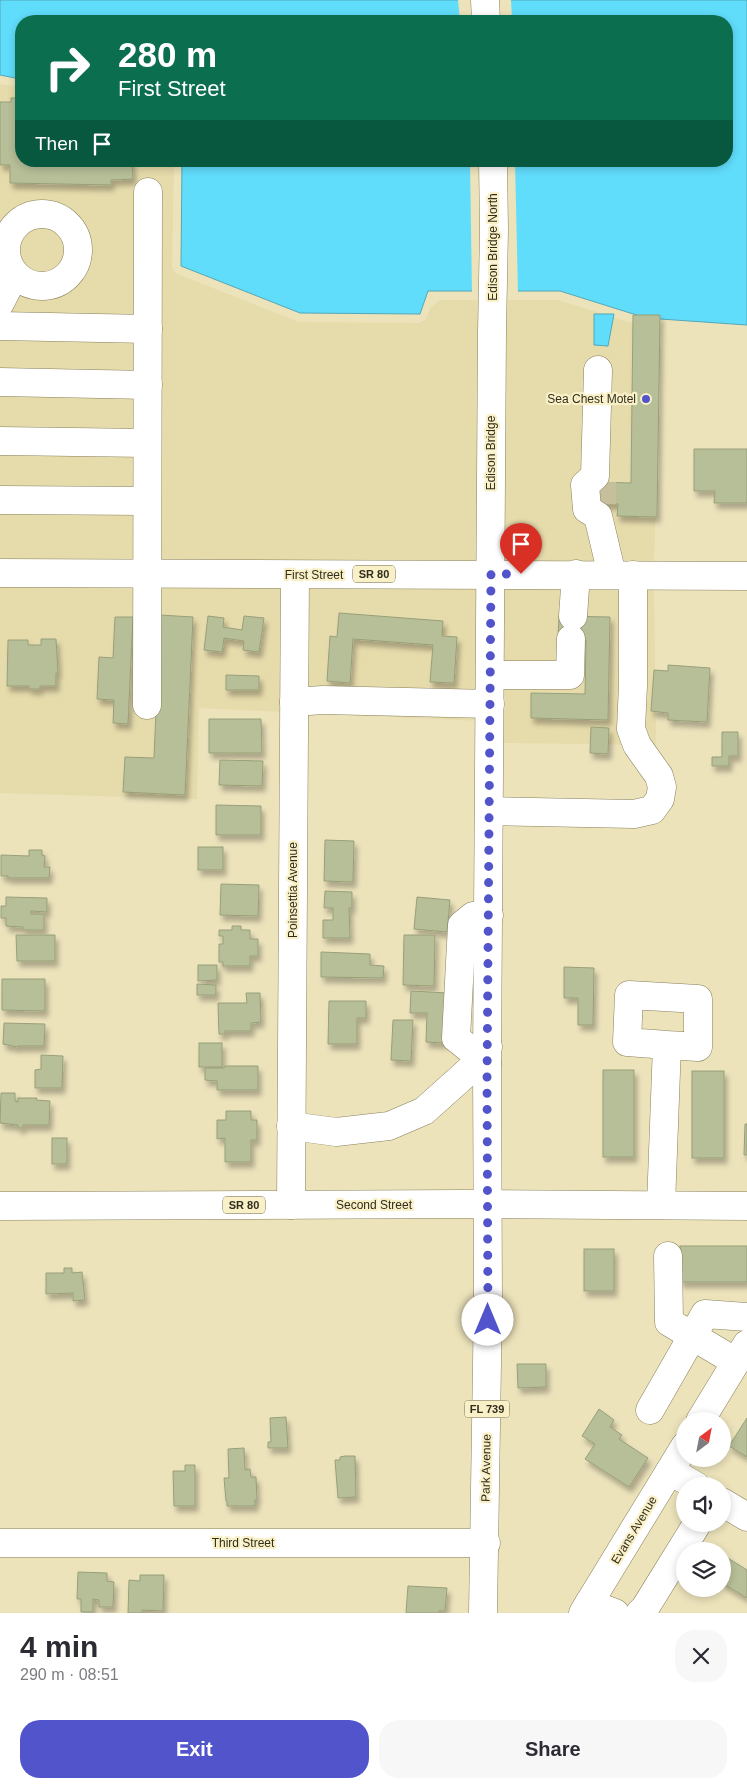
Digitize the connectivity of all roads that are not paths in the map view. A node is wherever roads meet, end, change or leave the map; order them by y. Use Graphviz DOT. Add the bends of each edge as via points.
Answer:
graph roads {
  1 [pos="485,0"];
  2 [pos="486,15"];
  3 [pos="493,167"];
  4 [pos="148,192"];
  5 [pos="15,274"];
  6 [pos="0,303"];
  7 [pos="0,326"];
  8 [pos="148,329"];
  9 [pos="492,332"];
  10 [pos="598,370"];
  11 [pos="0,382"];
  12 [pos="148,385"];
  13 [pos="0,440"];
  14 [pos="147,443"];
  15 [pos="0,500"];
  16 [pos="147,501"];
  17 [pos="0,573"];
  18 [pos="146,574"];
  19 [pos="491,574"];
  20 [pos="576,574"];
  21 [pos="295,575"];
  22 [pos="622,575"];
  23 [pos="747,576"];
  24 [pos="490,675"];
  25 [pos="294,702"];
  26 [pos="490,704"];
  27 [pos="147,705"];
  28 [pos="489,811"];
  29 [pos="667,1045"];
  30 [pos="488,1055"];
  31 [pos="291,1126"];
  32 [pos="487,1204"];
  33 [pos="290,1205"];
  34 [pos="0,1206"];
  35 [pos="661,1206"];
  36 [pos="747,1206"];
  37 [pos="668,1256"];
  38 [pos="747,1317"];
  39 [pos="693,1336"];
  40 [pos="741,1353"];
  41 [pos="650,1410"];
  42 [pos="705,1412"];
  43 [pos="676,1460"];
  44 [pos="670,1470"];
  45 [pos="681,1477"];
  46 [pos="731,1507"];
  47 [pos="747,1517"];
  48 [pos="692,1532"];
  49 [pos="0,1542"];
  50 [pos="486,1543"];
  51 [pos="586,1608"];
  52 [pos="484,1613"];
  53 [pos="615,1613"];
  54 [pos="640,1613"];
  1 -- 2 [label="main road"];
  3 -- 9 [label="main road, Edison Bridge North"];
  4 -- 8 [label="main road"];
  5 -- 6 [label="main road"];
  7 -- 8 [label="main road"];
  8 -- 12 [label="main road"];
  9 -- 19 [label="main road, Edison Bridge"];
  10 -- 22 [label="main road" via="599,494"];
  11 -- 12 [label="main road"];
  12 -- 14 [label="main road"];
  13 -- 14 [label="main road"];
  14 -- 16 [label="main road"];
  15 -- 16 [label="main road"];
  16 -- 18 [label="main road"];
  17 -- 18 [label="main road, First Street / SR 80"];
  18 -- 21 [label="main road, First Street / SR 80"];
  18 -- 27 [label="main road"];
  19 -- 20 [label="main road, First Street / SR 80"];
  19 -- 21 [label="main road, First Street / SR 80"];
  19 -- 24 [label="main road, Park Avenue"];
  20 -- 22 [label="main road, First Street / SR 80"];
  20 -- 24 [label="main road" via="570,675"];
  21 -- 25 [label="main road, Poinsettia Avenue"];
  22 -- 23 [label="main road, First Street / SR 80"];
  22 -- 28 [label="main road" via="633,685 631,729 637,744 659,776 662,787 660,799 652,810 634,814"];
  24 -- 26 [label="main road, Park Avenue"];
  25 -- 26 [label="main road"];
  25 -- 31 [label="main road, Poinsettia Avenue"];
  26 -- 28 [label="main road, Park Avenue"];
  28 -- 30 [label="main road, Park Avenue"];
  29 -- 35 [label="main road"];
  30 -- 31 [label="main road" via="424,1111 389,1126 336,1132"];
  30 -- 32 [label="main road, Park Avenue"];
  31 -- 33 [label="main road, Poinsettia Avenue"];
  32 -- 33 [label="main road, Second Street / SR 80"];
  32 -- 35 [label="main road, Second Street / SR 80"];
  32 -- 50 [label="main road, Park Avenue / FL 739"];
  33 -- 34 [label="main road, Second Street / SR 80"];
  35 -- 36 [label="main road, Second Street / SR 80"];
  37 -- 39 [label="main road" via="669,1322"];
  38 -- 39 [label="main road" via="705,1314"];
  39 -- 40 [label="main road"];
  39 -- 41 [label="main road"];
  40 -- 42 [label="main road"];
  43 -- 44 [label="main road, Evans Avenue"];
  44 -- 45 [label="main road"];
  44 -- 51 [label="main road, Evans Avenue"];
  46 -- 47 [label="main road"];
  48 -- 54 [label="main road"];
  49 -- 50 [label="main road, Third Street"];
  50 -- 52 [label="main road, Park Avenue / FL 739"];
  51 -- 53 [label="main road"];
}
